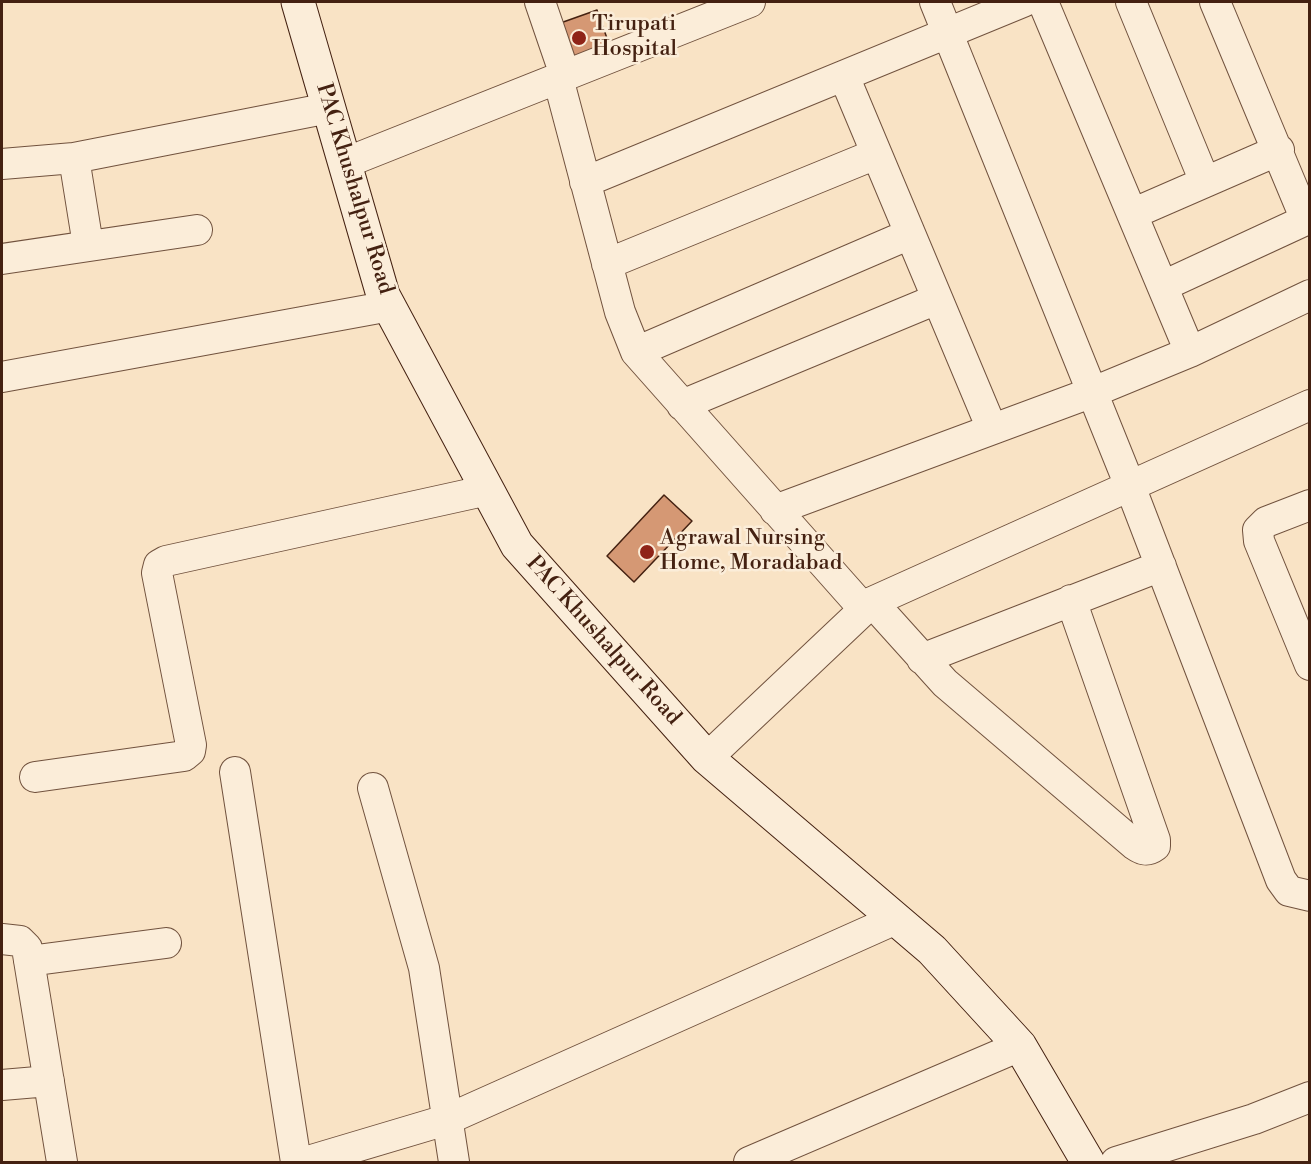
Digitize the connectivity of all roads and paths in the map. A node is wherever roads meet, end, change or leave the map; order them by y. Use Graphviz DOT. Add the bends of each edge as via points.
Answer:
graph roads {
  1 [pos="298,2"];
  2 [pos="540,2"];
  3 [pos="750,2"];
  4 [pos="935,2"];
  5 [pos="1023,2"];
  6 [pos="1043,2"];
  7 [pos="1131,2"];
  8 [pos="1215,2"];
  9 [pos="949,33"];
  10 [pos="844,76"];
  11 [pos="561,77"];
  12 [pos="329,108"];
  13 [pos="1279,150"];
  14 [pos="876,154"];
  15 [pos="74,158"];
  16 [pos="345,163"];
  17 [pos="2,164"];
  18 [pos="585,182"];
  19 [pos="1205,182"];
  20 [pos="1132,214"];
  21 [pos="1308,219"];
  22 [pos="197,230"];
  23 [pos="910,234"];
  24 [pos="88,246"];
  25 [pos="2,259"];
  26 [pos="607,264"];
  27 [pos="1163,286"];
  28 [pos="1310,295"];
  29 [pos="937,299"];
  30 [pos="390,306"];
  31 [pos="636,352"];
  32 [pos="1190,352"];
  33 [pos="2,377"];
  34 [pos="1093,392"];
  35 [pos="682,405"];
  36 [pos="1310,405"];
  37 [pos="992,429"];
  38 [pos="1130,486"];
  39 [pos="488,490"];
  40 [pos="1310,505"];
  41 [pos="775,510"];
  42 [pos="1161,566"];
  43 [pos="1071,600"];
  44 [pos="867,605"];
  45 [pos="1299,611"];
  46 [pos="922,659"];
  47 [pos="1310,665"];
  48 [pos="707,759"];
  49 [pos="235,772"];
  50 [pos="35,777"];
  51 [pos="373,788"];
  52 [pos="1303,890"];
  53 [pos="896,919"];
  54 [pos="2,939"];
  55 [pos="166,944"];
  56 [pos="29,961"];
  57 [pos="1020,1046"];
  58 [pos="49,1081"];
  59 [pos="2,1085"];
  60 [pos="1310,1096"];
  61 [pos="446,1120"];
  62 [pos="62,1162"];
  63 [pos="296,1162"];
  64 [pos="305,1162"];
  65 [pos="454,1162"];
  66 [pos="749,1162"];
  67 [pos="1088,1162"];
  68 [pos="1116,1162"];
  1 -- 12 [label="main road, PAC Khushalpur Road"];
  2 -- 11 [label="street"];
  3 -- 11 [label="street"];
  4 -- 9 [label="street"];
  5 -- 9 [label="street"];
  6 -- 20 [label="street"];
  7 -- 19 [label="street"];
  8 -- 13 [label="street"];
  9 -- 10 [label="street"];
  9 -- 34 [label="street"];
  10 -- 14 [label="street"];
  10 -- 18 [label="street"];
  11 -- 16 [label="street"];
  11 -- 18 [label="street"];
  12 -- 15 [label="street"];
  12 -- 16 [label="main road, PAC Khushalpur Road"];
  13 -- 19 [label="street"];
  13 -- 21 [label="street"];
  14 -- 23 [label="street"];
  14 -- 26 [label="street"];
  15 -- 17 [label="street"];
  15 -- 24 [label="street"];
  16 -- 30 [label="main road, PAC Khushalpur Road" via="383,295"];
  18 -- 26 [label="street"];
  19 -- 20 [label="street"];
  20 -- 27 [label="street"];
  21 -- 27 [label="street"];
  22 -- 24 [label="street"];
  23 -- 29 [label="street"];
  23 -- 31 [label="street"];
  24 -- 25 [label="street"];
  26 -- 31 [label="street"];
  27 -- 32 [label="street"];
  28 -- 32 [label="street"];
  29 -- 35 [label="street"];
  29 -- 37 [label="street"];
  30 -- 33 [label="street"];
  30 -- 39 [label="main road, PAC Khushalpur Road"];
  31 -- 35 [label="street"];
  32 -- 34 [label="street"];
  34 -- 37 [label="street"];
  34 -- 38 [label="street"];
  35 -- 41 [label="street"];
  36 -- 38 [label="street"];
  37 -- 41 [label="street"];
  38 -- 42 [label="street"];
  38 -- 44 [label="street"];
  39 -- 48 [label="main road, PAC Khushalpur Road" via="517,545"];
  39 -- 50 [label="street" via="159,565 157,573 190,751 184,756"];
  40 -- 45 [label="street" via="1266,522 1258,530 1259,541"];
  41 -- 44 [label="street"];
  42 -- 43 [label="street"];
  42 -- 52 [label="street" via="1281,880"];
  43 -- 46 [label="street"];
  43 -- 46 [label="street" via="1155,840 1150,850 1135,845"];
  44 -- 46 [label="street"];
  44 -- 48 [label="street"];
  45 -- 47 [label="street"];
  48 -- 53 [label="main road, PAC Khushalpur Road"];
  49 -- 63 [label="street"];
  51 -- 61 [label="street" via="424,968"];
  53 -- 57 [label="main road, PAC Khushalpur Road" via="933,950"];
  53 -- 61 [label="street"];
  54 -- 56 [label="street" via="20,941 27,948"];
  55 -- 56 [label="street"];
  56 -- 58 [label="street"];
  57 -- 66 [label="street"];
  57 -- 67 [label="main road, PAC Khushalpur Road"];
  58 -- 59 [label="street"];
  58 -- 62 [label="street"];
  60 -- 68 [label="street" via="1254,1119"];
  61 -- 64 [label="street"];
  61 -- 65 [label="street"];
}
